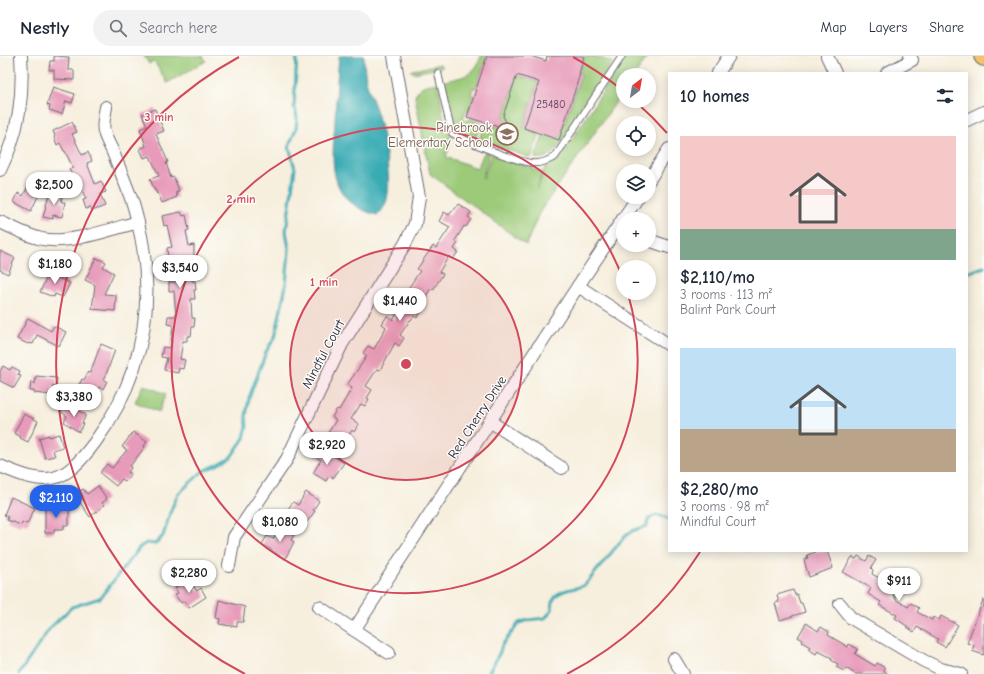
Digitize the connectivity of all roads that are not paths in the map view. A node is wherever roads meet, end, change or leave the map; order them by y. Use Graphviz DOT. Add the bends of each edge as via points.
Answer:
graph roads {
  1 [pos="21,56"];
  2 [pos="394,56"];
  3 [pos="622,56"];
  4 [pos="729,56"];
  5 [pos="827,56"];
  6 [pos="910,56"];
  7 [pos="723,71"];
  8 [pos="438,72"];
  9 [pos="835,72"];
  10 [pos="889,72"];
  11 [pos="106,107"];
  12 [pos="984,112"];
  13 [pos="968,120"];
  14 [pos="668,151"];
  15 [pos="656,169"];
  16 [pos="0,170"];
  17 [pos="0,222"];
  18 [pos="138,222"];
  19 [pos="616,231"];
  20 [pos="656,243"];
  21 [pos="668,247"];
  22 [pos="578,286"];
  23 [pos="668,345"];
  24 [pos="491,422"];
  25 [pos="0,466"];
  26 [pos="562,468"];
  27 [pos="228,566"];
  28 [pos="840,604"];
  29 [pos="319,607"];
  30 [pos="354,630"];
  31 [pos="389,653"];
  32 [pos="674,659"];
  33 [pos="683,674"];
  34 [pos="961,674"];
  1 -- 16 [label="street" via="19,114 11,144"];
  2 -- 27 [label="street, Mindful Court" via="419,197 416,224 342,344 287,459 234,537"];
  3 -- 8 [label="lane" via="554,157 536,164 467,141 452,133"];
  4 -- 7 [label="street"];
  5 -- 9 [label="street"];
  6 -- 10 [label="street" via="912,60"];
  11 -- 18 [label="street" via="104,130"];
  12 -- 13 [label="street"];
  14 -- 15 [label="street"];
  17 -- 18 [label="street" via="27,235 55,241"];
  18 -- 25 [label="street" via="146,262 144,327 137,359 126,390 109,423 76,465 62,475 49,479 34,479"];
  19 -- 22 [label="street, Red Cherry Drive"];
  20 -- 21 [label="street"];
  22 -- 23 [label="street"];
  22 -- 24 [label="street, Red Cherry Drive"];
  24 -- 26 [label="street"];
  24 -- 30 [label="street, Red Cherry Drive"];
  28 -- 34 [label="street" via="852,618 924,661"];
  29 -- 30 [label="street"];
  30 -- 31 [label="street"];
  32 -- 33 [label="street"];
}
